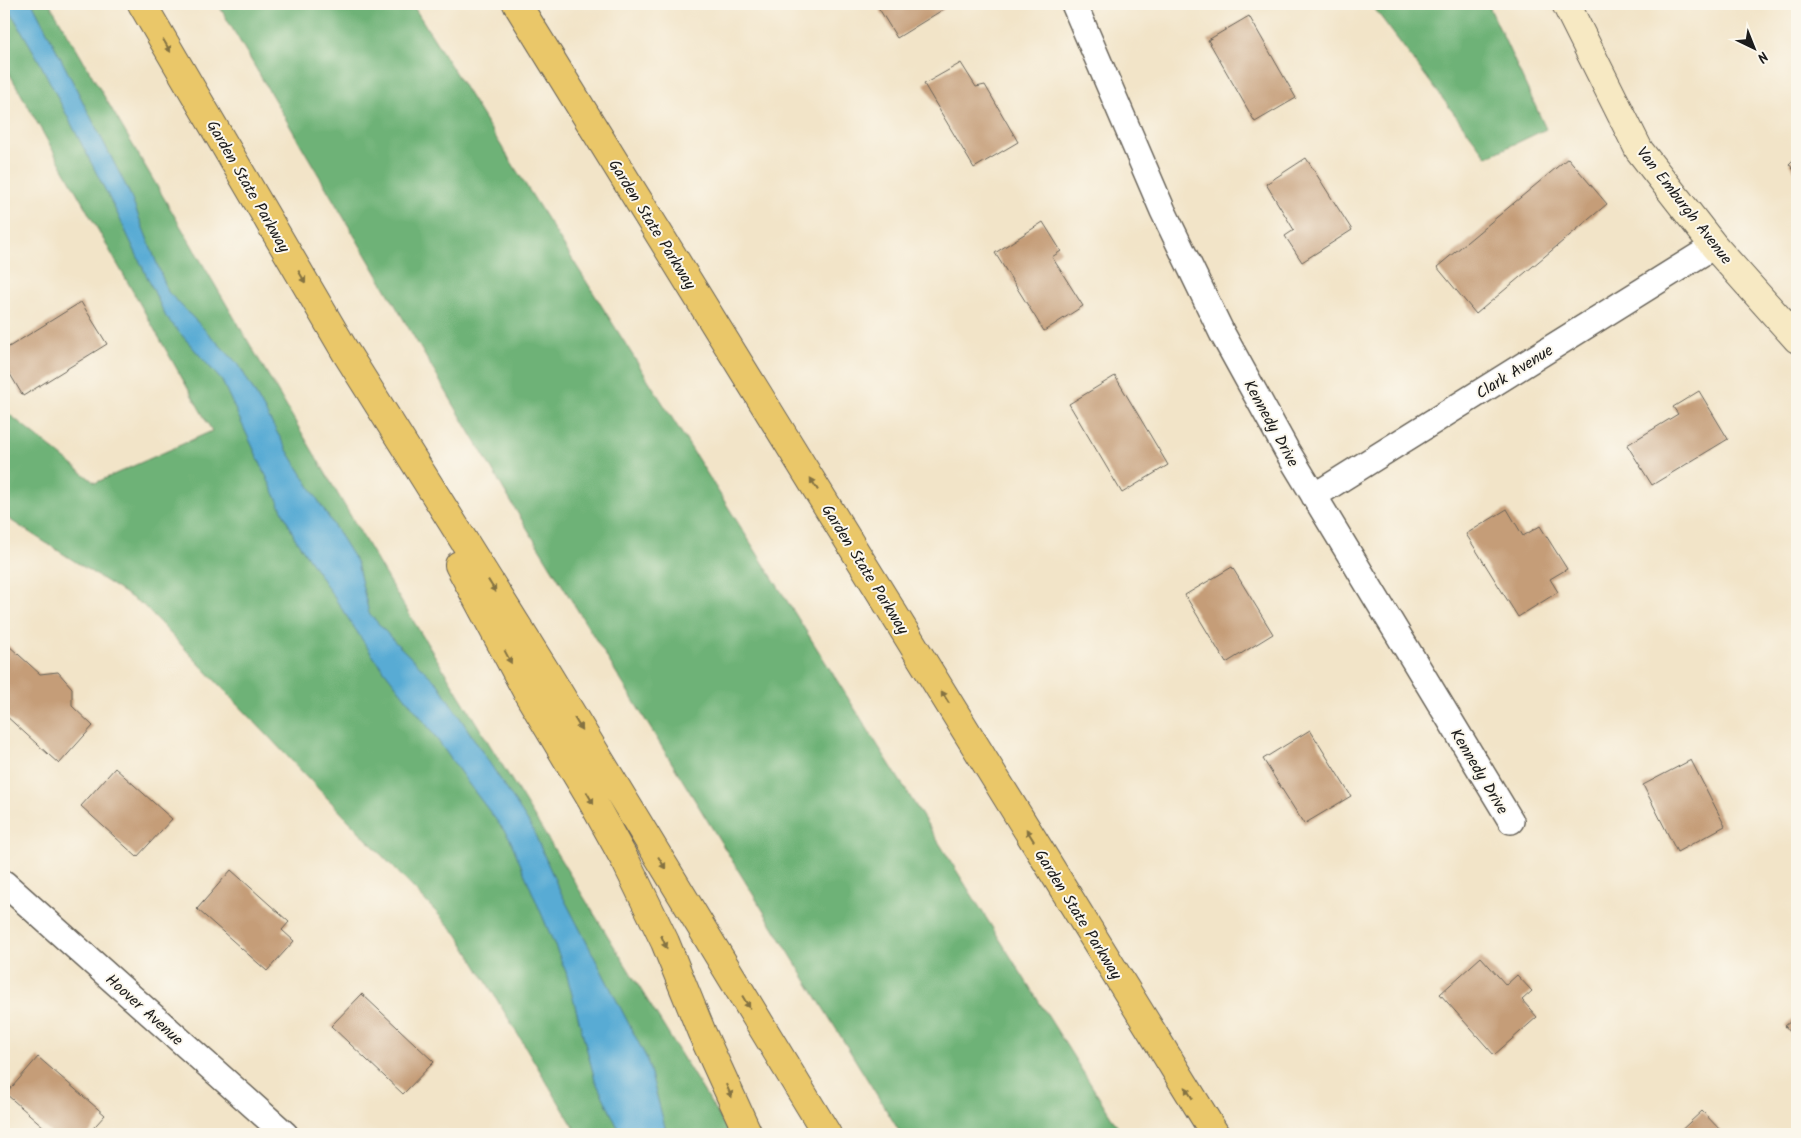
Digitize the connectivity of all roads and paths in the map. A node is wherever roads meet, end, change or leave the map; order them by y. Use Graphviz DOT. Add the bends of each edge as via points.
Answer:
graph roads {
  1 [pos="142,4"];
  2 [pos="517,4"];
  3 [pos="1074,4"];
  4 [pos="1566,4"];
  5 [pos="1714,246"];
  6 [pos="1797,339"];
  7 [pos="345,352"];
  8 [pos="1314,496"];
  9 [pos="1511,821"];
  10 [pos="4,883"];
  11 [pos="285,1134"];
  12 [pos="748,1134"];
  13 [pos="827,1134"];
  14 [pos="1215,1134"];
  1 -- 7 [label="highway, Garden State Parkway, one-way"];
  14 -- 2 [label="highway, Garden State Parkway, one-way"];
  3 -- 8 [label="street, Kennedy Drive" via="1163,211 1217,324"];
  4 -- 5 [label="main road, Van Emburgh Avenue" via="1640,150"];
  5 -- 6 [label="main road, Van Emburgh Avenue"];
  5 -- 8 [label="street, Clark Avenue"];
  7 -- 12 [label="highway, one-way" via="527,692 627,864"];
  7 -- 13 [label="highway, Garden State Parkway, one-way" via="548,674"];
  8 -- 9 [label="street, Kennedy Drive"];
  10 -- 11 [label="street, Hoover Avenue"];
}
